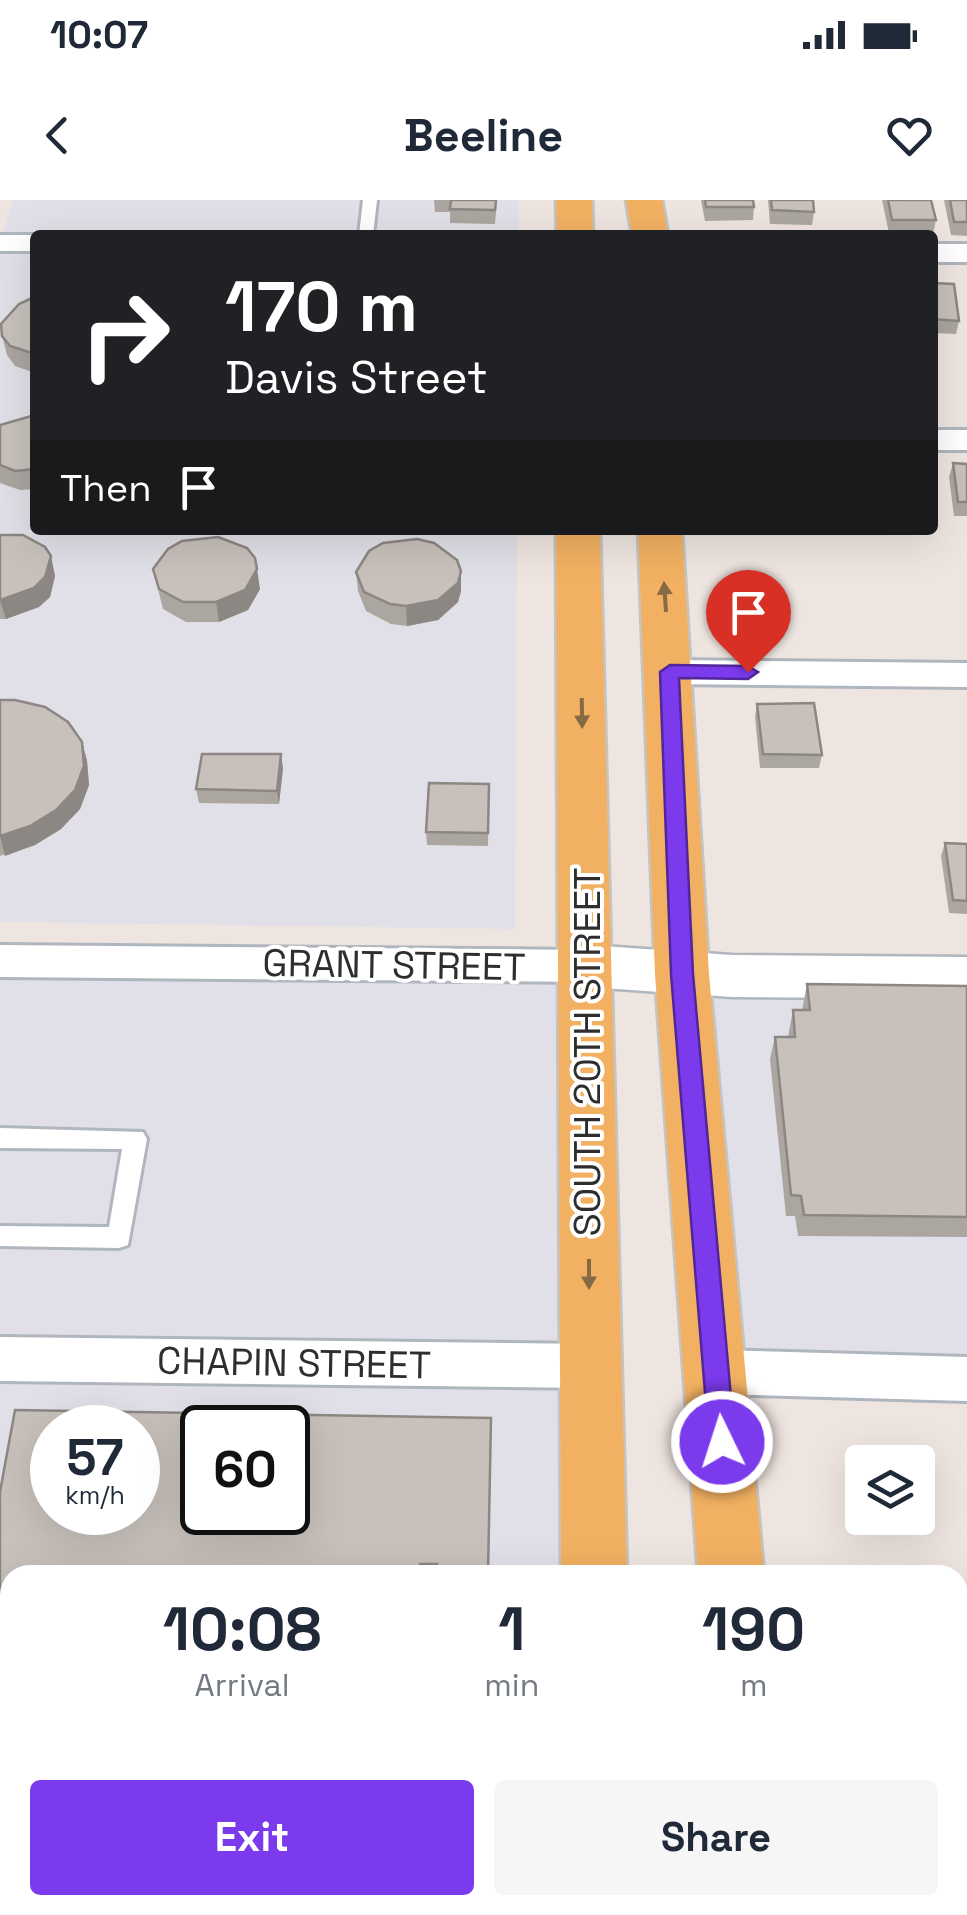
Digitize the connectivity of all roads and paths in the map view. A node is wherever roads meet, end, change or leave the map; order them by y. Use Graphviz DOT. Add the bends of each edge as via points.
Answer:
graph roads {
  1 [pos="370,200"];
  2 [pos="574,200"];
  3 [pos="644,200"];
  4 [pos="367,230"];
  5 [pos="575,230"];
  6 [pos="649,230"];
  7 [pos="0,243"];
  8 [pos="30,243"];
  9 [pos="938,253"];
  10 [pos="967,253"];
  11 [pos="938,440"];
  12 [pos="967,440"];
  13 [pos="578,535"];
  14 [pos="660,535"];
  15 [pos="670,672"];
  16 [pos="967,675"];
  17 [pos="0,961"];
  18 [pos="588,966"];
  19 [pos="682,974"];
  20 [pos="967,978"];
  21 [pos="0,1138"];
  22 [pos="0,1236"];
  23 [pos="0,1359"];
  24 [pos="589,1366"];
  25 [pos="716,1372"];
  26 [pos="967,1379"];
  27 [pos="594,1565"];
  28 [pos="731,1565"];
  1 -- 4 [label="lane"];
  2 -- 5 [label="main road"];
  3 -- 6 [label="main road"];
  7 -- 8 [label="street"];
  9 -- 10 [label="street"];
  11 -- 12 [label="street"];
  13 -- 18 [label="main road, SOUTH 20TH STREET, one-way"];
  15 -- 14 [label="main road, one-way"];
  15 -- 16 [label="street"];
  15 -- 19 [label="main road"];
  17 -- 18 [label="street, GRANT STREET"];
  18 -- 19 [label="street, GRANT STREET"];
  18 -- 24 [label="main road, SOUTH 20TH STREET, one-way"];
  19 -- 20 [label="street, GRANT STREET"];
  19 -- 25 [label="main road"];
  21 -- 22 [label="lane" via="135,1140 119,1238"];
  23 -- 24 [label="street, CHAPIN STREET"];
  24 -- 27 [label="main road, SOUTH 20TH STREET"];
  25 -- 26 [label="street"];
  25 -- 28 [label="main road"];
}
